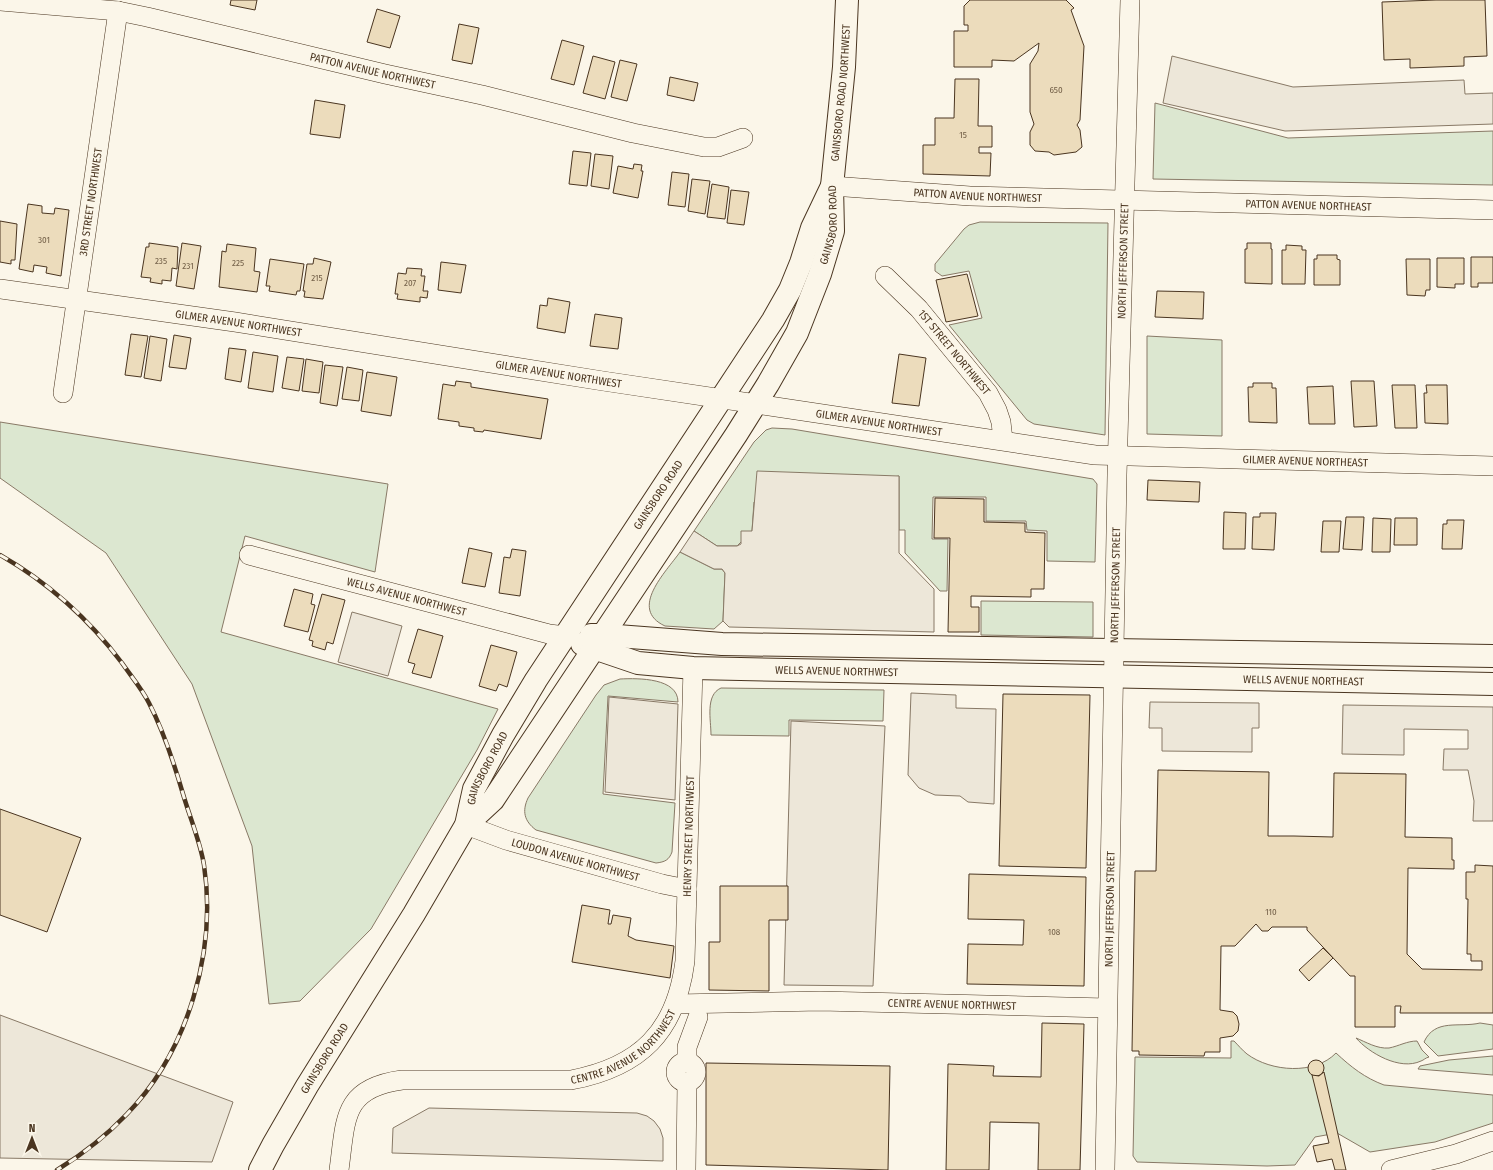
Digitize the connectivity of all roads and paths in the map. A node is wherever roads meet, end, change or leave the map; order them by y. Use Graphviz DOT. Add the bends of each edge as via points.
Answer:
graph roads {
  1 [pos="846,0"];
  2 [pos="1130,0"];
  3 [pos="0,1"];
  4 [pos="118,11"];
  5 [pos="743,138"];
  6 [pos="832,186"];
  7 [pos="1124,199"];
  8 [pos="1493,210"];
  9 [pos="885,276"];
  10 [pos="0,289"];
  11 [pos="76,300"];
  12 [pos="63,393"];
  13 [pos="722,398"];
  14 [pos="756,402"];
  15 [pos="1003,440"];
  16 [pos="1118,455"];
  17 [pos="1493,466"];
  18 [pos="249,555"];
  19 [pos="564,636"];
  20 [pos="599,642"];
  21 [pos="1114,649"];
  22 [pos="1493,656"];
  23 [pos="693,668"];
  24 [pos="1114,675"];
  25 [pos="1493,684"];
  26 [pos="466,825"];
  27 [pos="687,889"];
  28 [pos="676,1004"];
  29 [pos="1107,1008"];
  30 [pos="698,1017"];
  31 [pos="1493,1141"];
  32 [pos="260,1170"];
  33 [pos="339,1170"];
  34 [pos="686,1170"];
  35 [pos="1105,1170"];
  36 [pos="1391,1170"];
  1 -- 6 [label="main road, GAINSBORO ROAD NORTHWEST" via="844,67"];
  2 -- 7 [label="street, NORTH JEFFERSON STREET"];
  3 -- 4 [label="street, PATTON AVENUE NORTHWEST"];
  4 -- 5 [label="street, PATTON AVENUE NORTHWEST" via="482,95 633,133 704,147 718,146"];
  4 -- 11 [label="street, 3RD STREET NORTHWEST"];
  6 -- 7 [label="street, PATTON AVENUE NORTHWEST" via="970,196"];
  6 -- 13 [label="main road, GAINSBORO ROAD" via="812,228 790,290"];
  6 -- 14 [label="main road, GAINSBORO ROAD" via="833,231 820,274 797,333"];
  7 -- 8 [label="street, PATTON AVENUE NORTHEAST" via="1220,204 1364,205"];
  7 -- 16 [label="street, NORTH JEFFERSON STREET"];
  9 -- 15 [label="street, 1ST STREET NORTHWEST" via="919,309 988,393 1001,422"];
  10 -- 11 [label="street, GILMER AVENUE NORTHWEST"];
  11 -- 12 [label="street, 3RD STREET NORTHWEST"];
  11 -- 13 [label="street, GILMER AVENUE NORTHWEST" via="235,322"];
  13 -- 14 [label="street, GILMER AVENUE NORTHWEST"];
  13 -- 19 [label="main road, GAINSBORO ROAD"];
  14 -- 15 [label="street, GILMER AVENUE NORTHWEST"];
  14 -- 20 [label="main road, GAINSBORO ROAD"];
  15 -- 16 [label="street, GILMER AVENUE NORTHWEST" via="1095,455"];
  16 -- 17 [label="street, GILMER AVENUE NORTHEAST"];
  16 -- 21 [label="street, NORTH JEFFERSON STREET"];
  18 -- 19 [label="street, WELLS AVENUE NORTHWEST"];
  19 -- 20 [label="main road, WELLS AVENUE NORTHWEST"];
  19 -- 26 [label="main road, GAINSBORO ROAD" via="488,762 474,789"];
  20 -- 21 [label="main road, WELLS AVENUE NORTHWEST"];
  20 -- 23 [label="main road, WELLS AVENUE NORTHWEST" via="638,662"];
  20 -- 26 [label="main road, GAINSBORO ROAD" via="494,800"];
  21 -- 22 [label="main road"];
  21 -- 24 [label="street, NORTH JEFFERSON STREET"];
  23 -- 24 [label="main road, WELLS AVENUE NORTHWEST"];
  23 -- 27 [label="street, HENRY STREET NORTHWEST"];
  24 -- 25 [label="main road, WELLS AVENUE NORTHEAST"];
  24 -- 29 [label="street, NORTH JEFFERSON STREET"];
  26 -- 27 [label="street, LOUDON AVENUE NORTHWEST" via="506,840"];
  26 -- 32 [label="main road, GAINSBORO ROAD" via="307,1086"];
  27 -- 28 [label="street, HENRY STREET NORTHWEST" via="685,961"];
  28 -- 29 [label="street, CENTRE AVENUE NORTHWEST" via="820,1001"];
  28 -- 33 [label="street, CENTRE AVENUE NORTHWEST" via="661,1030 647,1046 633,1058 594,1076 571,1080 402,1080 382,1082 368,1088 357,1098 350,1110 345,1125"];
  29 -- 35 [label="street, NORTH JEFFERSON STREET"];
  30 -- 34 [label="street" via="687,1047 687,1063 681,1065 677,1073 687,1089"];
  31 -- 36 [label="street" via="1456,1154"];
}
